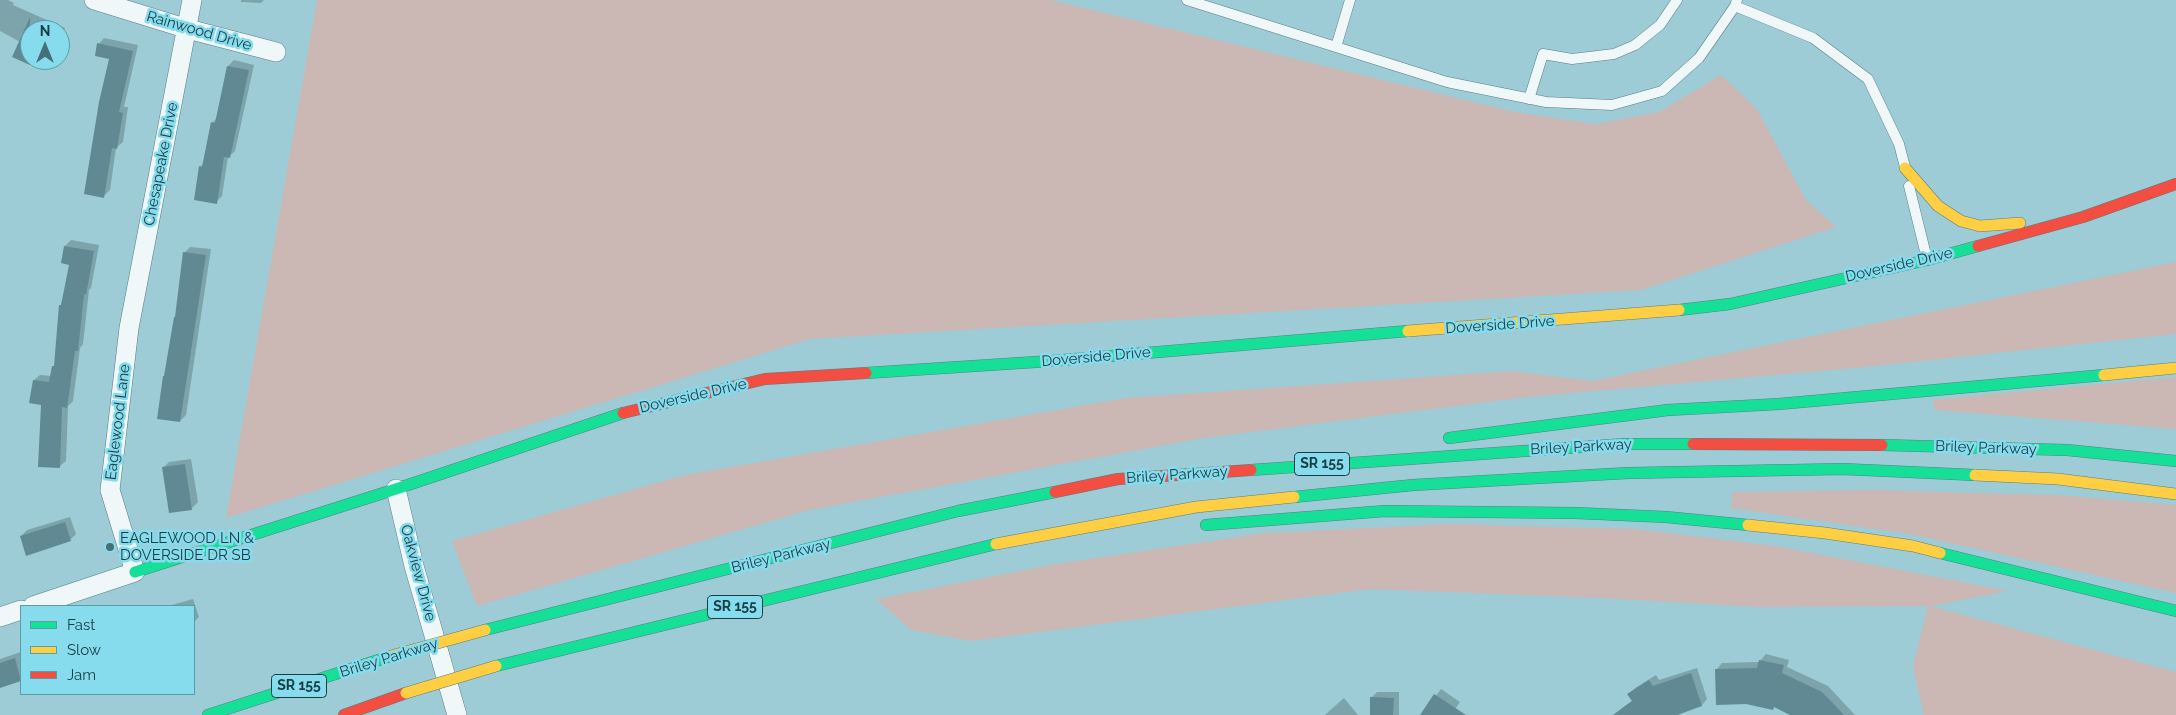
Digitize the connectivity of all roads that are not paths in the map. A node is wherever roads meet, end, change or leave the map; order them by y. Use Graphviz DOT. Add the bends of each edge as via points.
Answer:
graph roads {
  1 [pos="94,0"];
  2 [pos="192,0"];
  3 [pos="1187,0"];
  4 [pos="1350,0"];
  5 [pos="1677,0"];
  6 [pos="1736,3"];
  7 [pos="188,29"];
  8 [pos="1336,47"];
  9 [pos="276,52"];
  10 [pos="1529,99"];
  11 [pos="1905,168"];
  12 [pos="2176,184"];
  13 [pos="2083,217"];
  14 [pos="1927,260"];
  15 [pos="129,328"];
  16 [pos="2176,368"];
  17 [pos="1441,439"];
  18 [pos="1253,458"];
  19 [pos="2176,461"];
  20 [pos="1118,479"];
  21 [pos="396,489"];
  22 [pos="2176,494"];
  23 [pos="1190,526"];
  24 [pos="1086,539"];
  25 [pos="973,548"];
  26 [pos="136,572"];
  27 [pos="36,605"];
  28 [pos="20,610"];
  29 [pos="2176,611"];
  30 [pos="0,617"];
  31 [pos="208,715"];
  32 [pos="344,715"];
  33 [pos="458,715"];
  1 -- 7 [label="street, Rainwood Drive"];
  2 -- 7 [label="street, Chesapeake Drive"];
  3 -- 8 [label="lane"];
  4 -- 8 [label="lane"];
  5 -- 10 [label="lane" via="1660,25 1635,45 1614,54 1572,59 1542,54"];
  6 -- 10 [label="lane" via="1699,58 1662,91 1612,105"];
  6 -- 11 [label="lane" via="1813,38 1868,78 1899,144"];
  7 -- 9 [label="street, Rainwood Drive"];
  7 -- 15 [label="street, Chesapeake Drive"];
  8 -- 10 [label="lane" via="1447,82"];
  11 -- 13 [label="main road" via="1938,206 1968,224"];
  11 -- 14 [label="lane"];
  12 -- 13 [label="main road, Doverside Drive"];
  13 -- 14 [label="main road, Doverside Drive"];
  14 -- 21 [label="main road, Doverside Drive" via="1730,304 1655,313 1051,361 765,379 638,408"];
  15 -- 26 [label="street, Eaglewood Lane" via="110,490"];
  16 -- 17 [label="main road" via="1986,387 1668,410"];
  18 -- 20 [label="main road"];
  19 -- 20 [label="main road, Briley Parkway / SR 155" via="2067,450 1842,444 1625,444"];
  20 -- 31 [label="main road, Briley Parkway / SR 155, bridge" via="958,511 485,630 391,656"];
  21 -- 26 [label="main road, Doverside Drive"];
  21 -- 33 [label="street, Oakview Drive" via="414,566"];
  22 -- 25 [label="main road, Briley Parkway / SR 155" via="2058,479 1843,469 1628,473 1413,485 1196,507"];
  23 -- 29 [label="main road" via="1385,511 1676,518 1825,533 1912,546"];
  24 -- 25 [label="main road"];
  25 -- 32 [label="main road, Briley Parkway / SR 155, bridge" via="496,666"];
  26 -- 27 [label="street, Doverside Drive"];
  28 -- 30 [label="street"];
}
